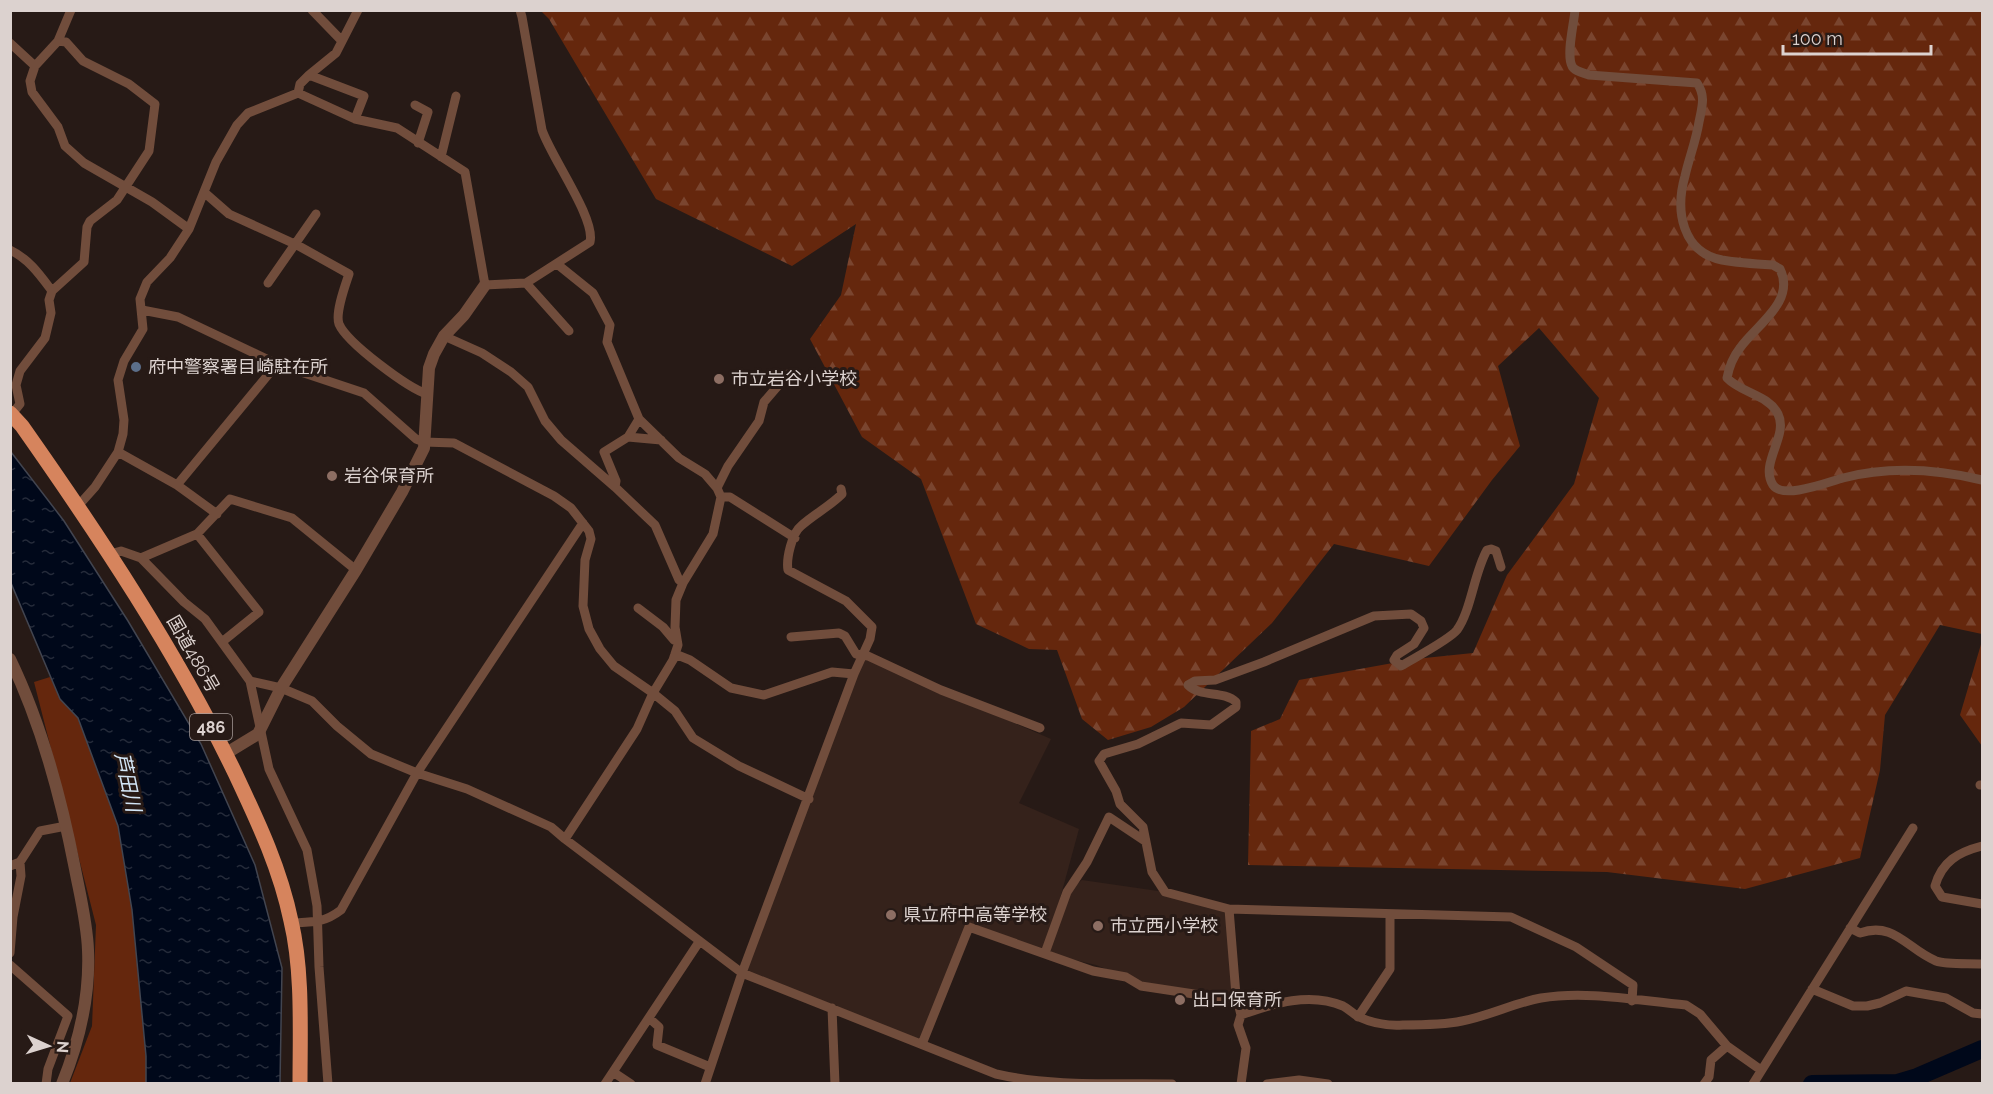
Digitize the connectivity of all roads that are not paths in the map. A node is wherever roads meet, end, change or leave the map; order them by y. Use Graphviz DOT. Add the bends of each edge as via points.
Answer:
graph roads {
  1 [pos="71,10"];
  2 [pos="312,10"];
  3 [pos="358,10"];
  4 [pos="520,10"];
  5 [pos="1575,10"];
  6 [pos="58,41"];
  7 [pos="342,41"];
  8 [pos="10,43"];
  9 [pos="35,66"];
  10 [pos="309,75"];
  11 [pos="298,93"];
  12 [pos="456,96"];
  13 [pos="415,105"];
  14 [pos="356,119"];
  15 [pos="418,143"];
  16 [pos="441,157"];
  17 [pos="125,187"];
  18 [pos="205,193"];
  19 [pos="316,214"];
  20 [pos="189,229"];
  21 [pos="297,245"];
  22 [pos="10,250"];
  23 [pos="557,264"];
  24 [pos="268,283"];
  25 [pos="526,283"];
  26 [pos="485,285"];
  27 [pos="52,291"];
  28 [pos="142,310"];
  29 [pos="568,331"];
  30 [pos="444,336"];
  31 [pos="278,364"];
  32 [pos="788,374"];
  33 [pos="428,394"];
  34 [pos="11,413"];
  35 [pos="639,419"];
  36 [pos="628,437"];
  37 [pos="661,440"];
  38 [pos="424,442"];
  39 [pos="118,452"];
  40 [pos="1983,480"];
  41 [pos="177,485"];
  42 [pos="615,487"];
  43 [pos="841,489"];
  44 [pos="719,492"];
  45 [pos="78,506"];
  46 [pos="217,514"];
  47 [pos="583,523"];
  48 [pos="197,534"];
  49 [pos="795,538"];
  50 [pos="110,554"];
  51 [pos="141,558"];
  52 [pos="1501,567"];
  53 [pos="356,570"];
  54 [pos="683,583"];
  55 [pos="638,608"];
  56 [pos="791,637"];
  57 [pos="677,640"];
  58 [pos="222,642"];
  59 [pos="675,654"];
  60 [pos="862,657"];
  61 [pos="10,659"];
  62 [pos="854,674"];
  63 [pos="250,681"];
  64 [pos="280,688"];
  65 [pos="653,693"];
  66 [pos="261,728"];
  67 [pos="1040,728"];
  68 [pos="225,754"];
  69 [pos="417,773"];
  70 [pos="809,799"];
  71 [pos="1120,804"];
  72 [pos="1109,817"];
  73 [pos="66,825"];
  74 [pos="1913,828"];
  75 [pos="565,839"];
  76 [pos="1145,841"];
  77 [pos="1983,846"];
  78 [pos="15,864"];
  79 [pos="1983,904"];
  80 [pos="1229,909"];
  81 [pos="1390,915"];
  82 [pos="317,922"];
  83 [pos="292,923"];
  84 [pos="1850,928"];
  85 [pos="699,942"];
  86 [pos="10,953"];
  87 [pos="1044,953"];
  88 [pos="1983,964"];
  89 [pos="10,965"];
  90 [pos="742,973"];
  91 [pos="1812,989"];
  92 [pos="1236,995"];
  93 [pos="1632,1000"];
  94 [pos="832,1008"];
  95 [pos="1983,1014"];
  96 [pos="1241,1015"];
  97 [pos="1358,1017"];
  98 [pos="649,1018"];
  99 [pos="922,1044"];
  100 [pos="1726,1046"];
  101 [pos="710,1067"];
  102 [pos="1761,1070"];
  103 [pos="613,1072"];
  104 [pos="1006,1080"];
  105 [pos="46,1083"];
  106 [pos="62,1083"];
  107 [pos="300,1083"];
  108 [pos="328,1083"];
  109 [pos="605,1083"];
  110 [pos="631,1083"];
  111 [pos="705,1083"];
  112 [pos="835,1083"];
  113 [pos="1172,1083"];
  114 [pos="1241,1083"];
  115 [pos="1267,1083"];
  116 [pos="1328,1083"];
  117 [pos="1704,1083"];
  118 [pos="1753,1083"];
  1 -- 6 [label="street"];
  2 -- 7 [label="street"];
  3 -- 7 [label="street"];
  4 -- 23 [label="street" via="547,146 586,216 592,236 586,246"];
  5 -- 40 [label="street" via="1570,54 1575,69 1589,75 1697,83 1702,91 1697,136 1680,207 1683,228 1691,243 1721,260 1773,266 1784,276 1777,307 1740,347 1727,378 1769,402 1778,413 1780,423 1771,461 1773,485 1779,490 1795,491 1892,469"];
  6 -- 9 [label="street"];
  6 -- 17 [label="street" via="66,42 83,61 129,84 154,104 149,151"];
  7 -- 10 [label="street" via="336,52"];
  8 -- 9 [label="street"];
  9 -- 17 [label="street" via="30,81 32,92 58,127 65,146 84,163"];
  10 -- 11 [label="street"];
  10 -- 14 [label="street" via="364,96"];
  11 -- 14 [label="street"];
  11 -- 18 [label="street" via="248,113 216,162"];
  12 -- 16 [label="street"];
  13 -- 15 [label="street" via="428,112"];
  14 -- 15 [label="street" via="397,128"];
  15 -- 16 [label="street"];
  16 -- 26 [label="street" via="465,172"];
  17 -- 20 [label="street"];
  17 -- 27 [label="street" via="117,200 90,221 84,262"];
  18 -- 20 [label="street"];
  18 -- 21 [label="street" via="229,213"];
  19 -- 21 [label="street"];
  20 -- 28 [label="street" via="170,258 147,282 140,299"];
  21 -- 24 [label="street"];
  21 -- 33 [label="street" via="349,274 338,318 340,326 368,356"];
  22 -- 27 [label="street" via="34,268"];
  23 -- 25 [label="street"];
  23 -- 35 [label="street" via="593,293 610,325 607,342"];
  25 -- 26 [label="street"];
  25 -- 29 [label="street"];
  26 -- 30 [label="street"];
  27 -- 34 [label="street" via="45,338 21,370 16,385 20,404"];
  28 -- 31 [label="street" via="178,317"];
  28 -- 39 [label="street" via="143,329 118,380 123,435"];
  30 -- 33 [label="street" via="429,368"];
  30 -- 42 [label="street" via="482,353 528,387 545,421 561,440"];
  31 -- 38 [label="street" via="364,393"];
  31 -- 41 [label="street"];
  32 -- 44 [label="street" via="764,402 759,421 728,466"];
  33 -- 38 [label="street"];
  34 -- 45 [label="highway, 国道486号 / 486"];
  35 -- 36 [label="street"];
  35 -- 37 [label="street"];
  36 -- 37 [label="street"];
  36 -- 42 [label="street" via="604,452"];
  37 -- 44 [label="street" via="679,458 705,474"];
  38 -- 47 [label="street" via="454,443 468,449 554,496"];
  38 -- 53 [label="street" via="402,492"];
  39 -- 41 [label="street"];
  39 -- 45 [label="street"];
  41 -- 46 [label="street"];
  42 -- 54 [label="street" via="655,525"];
  43 -- 49 [label="street" via="842,494 831,505 798,528"];
  44 -- 49 [label="street"];
  44 -- 54 [label="street" via="713,534"];
  45 -- 50 [label="highway, 国道486号 / 486"];
  46 -- 48 [label="street"];
  46 -- 53 [label="street" via="230,499 292,518"];
  47 -- 65 [label="street" via="591,539 583,578 583,606 590,628 614,666"];
  47 -- 69 [label="street"];
  48 -- 51 [label="street"];
  48 -- 58 [label="street" via="259,612"];
  49 -- 60 [label="street" via="786,559 788,570 846,601 872,627"];
  50 -- 51 [label="street" via="121,551"];
  50 -- 68 [label="highway, 国道486号 / 486" via="191,687"];
  51 -- 58 [label="street" via="205,619"];
  52 -- 71 [label="street" via="1496,551 1487,550 1456,631 1401,666 1394,660 1397,654 1414,644 1424,628 1411,614 1374,616 1215,680 1195,681 1188,686 1193,690 1231,697 1236,707 1211,725 1180,723 1138,744 1104,754 1099,761"];
  53 -- 64 [label="street"];
  54 -- 57 [label="street" via="676,600"];
  55 -- 57 [label="street"];
  56 -- 60 [label="street" via="839,633"];
  57 -- 59 [label="street"];
  58 -- 63 [label="street"];
  59 -- 62 [label="street" via="731,688 764,695 832,672"];
  59 -- 65 [label="street"];
  60 -- 62 [label="street"];
  60 -- 67 [label="street" via="868,656 940,690"];
  61 -- 73 [label="street" via="51,768"];
  62 -- 70 [label="street"];
  63 -- 64 [label="street"];
  63 -- 66 [label="street"];
  64 -- 66 [label="street"];
  64 -- 69 [label="street" via="312,701 371,754"];
  65 -- 70 [label="street" via="675,711 693,738 739,766"];
  65 -- 75 [label="street" via="636,729"];
  66 -- 68 [label="street" via="258,734"];
  66 -- 82 [label="street" via="269,769 307,850"];
  68 -- 83 [label="highway, 国道486号 / 486" via="279,873"];
  69 -- 75 [label="street" via="467,789 551,827"];
  69 -- 82 [label="street" via="341,910"];
  70 -- 90 [label="street"];
  71 -- 72 [label="street"];
  71 -- 76 [label="street" via="1143,827"];
  72 -- 76 [label="street"];
  72 -- 87 [label="street" via="1087,862 1067,891"];
  73 -- 78 [label="street" via="40,831"];
  73 -- 106 [label="street" via="88,951 83,1019"];
  74 -- 84 [label="street"];
  75 -- 85 [label="street"];
  76 -- 80 [label="street" via="1152,872 1165,892"];
  77 -- 79 [label="street" via="1963,852 1942,868 1935,886 1942,897"];
  78 -- 86 [label="street" via="21,876"];
  80 -- 81 [label="street"];
  80 -- 92 [label="street"];
  81 -- 93 [label="street" via="1511,917 1576,947 1633,985"];
  81 -- 97 [label="street" via="1390,969"];
  82 -- 83 [label="street"];
  82 -- 108 [label="street"];
  83 -- 107 [label="highway, 国道486号 / 486"];
  84 -- 88 [label="street" via="1860,933 1884,930 1937,962"];
  84 -- 91 [label="street"];
  85 -- 90 [label="street"];
  85 -- 98 [label="street"];
  87 -- 92 [label="street" via="1093,971 1126,977 1141,986 1227,999"];
  87 -- 99 [label="street" via="969,927"];
  89 -- 105 [label="street" via="68,1016"];
  90 -- 94 [label="street"];
  90 -- 101 [label="street"];
  91 -- 95 [label="street" via="1853,1006 1880,1003 1906,991 1946,998 1973,1013"];
  91 -- 102 [label="street"];
  92 -- 96 [label="street"];
  93 -- 97 [label="street" via="1571,994 1539,998 1463,1021 1434,1024 1375,1023"];
  93 -- 100 [label="street" via="1686,1005 1700,1014"];
  94 -- 99 [label="street"];
  94 -- 112 [label="street"];
  96 -- 97 [label="street" via="1269,1005 1313,1000 1343,1006"];
  96 -- 114 [label="street" via="1238,1025 1246,1048"];
  98 -- 101 [label="street" via="659,1027 657,1045"];
  98 -- 103 [label="street"];
  99 -- 104 [label="street"];
  100 -- 102 [label="street"];
  100 -- 117 [label="street" via="1711,1060 1709,1077"];
  101 -- 111 [label="street"];
  102 -- 118 [label="street"];
  103 -- 109 [label="street"];
  103 -- 110 [label="street"];
  104 -- 113 [label="street"];
  115 -- 116 [label="street"];
}
